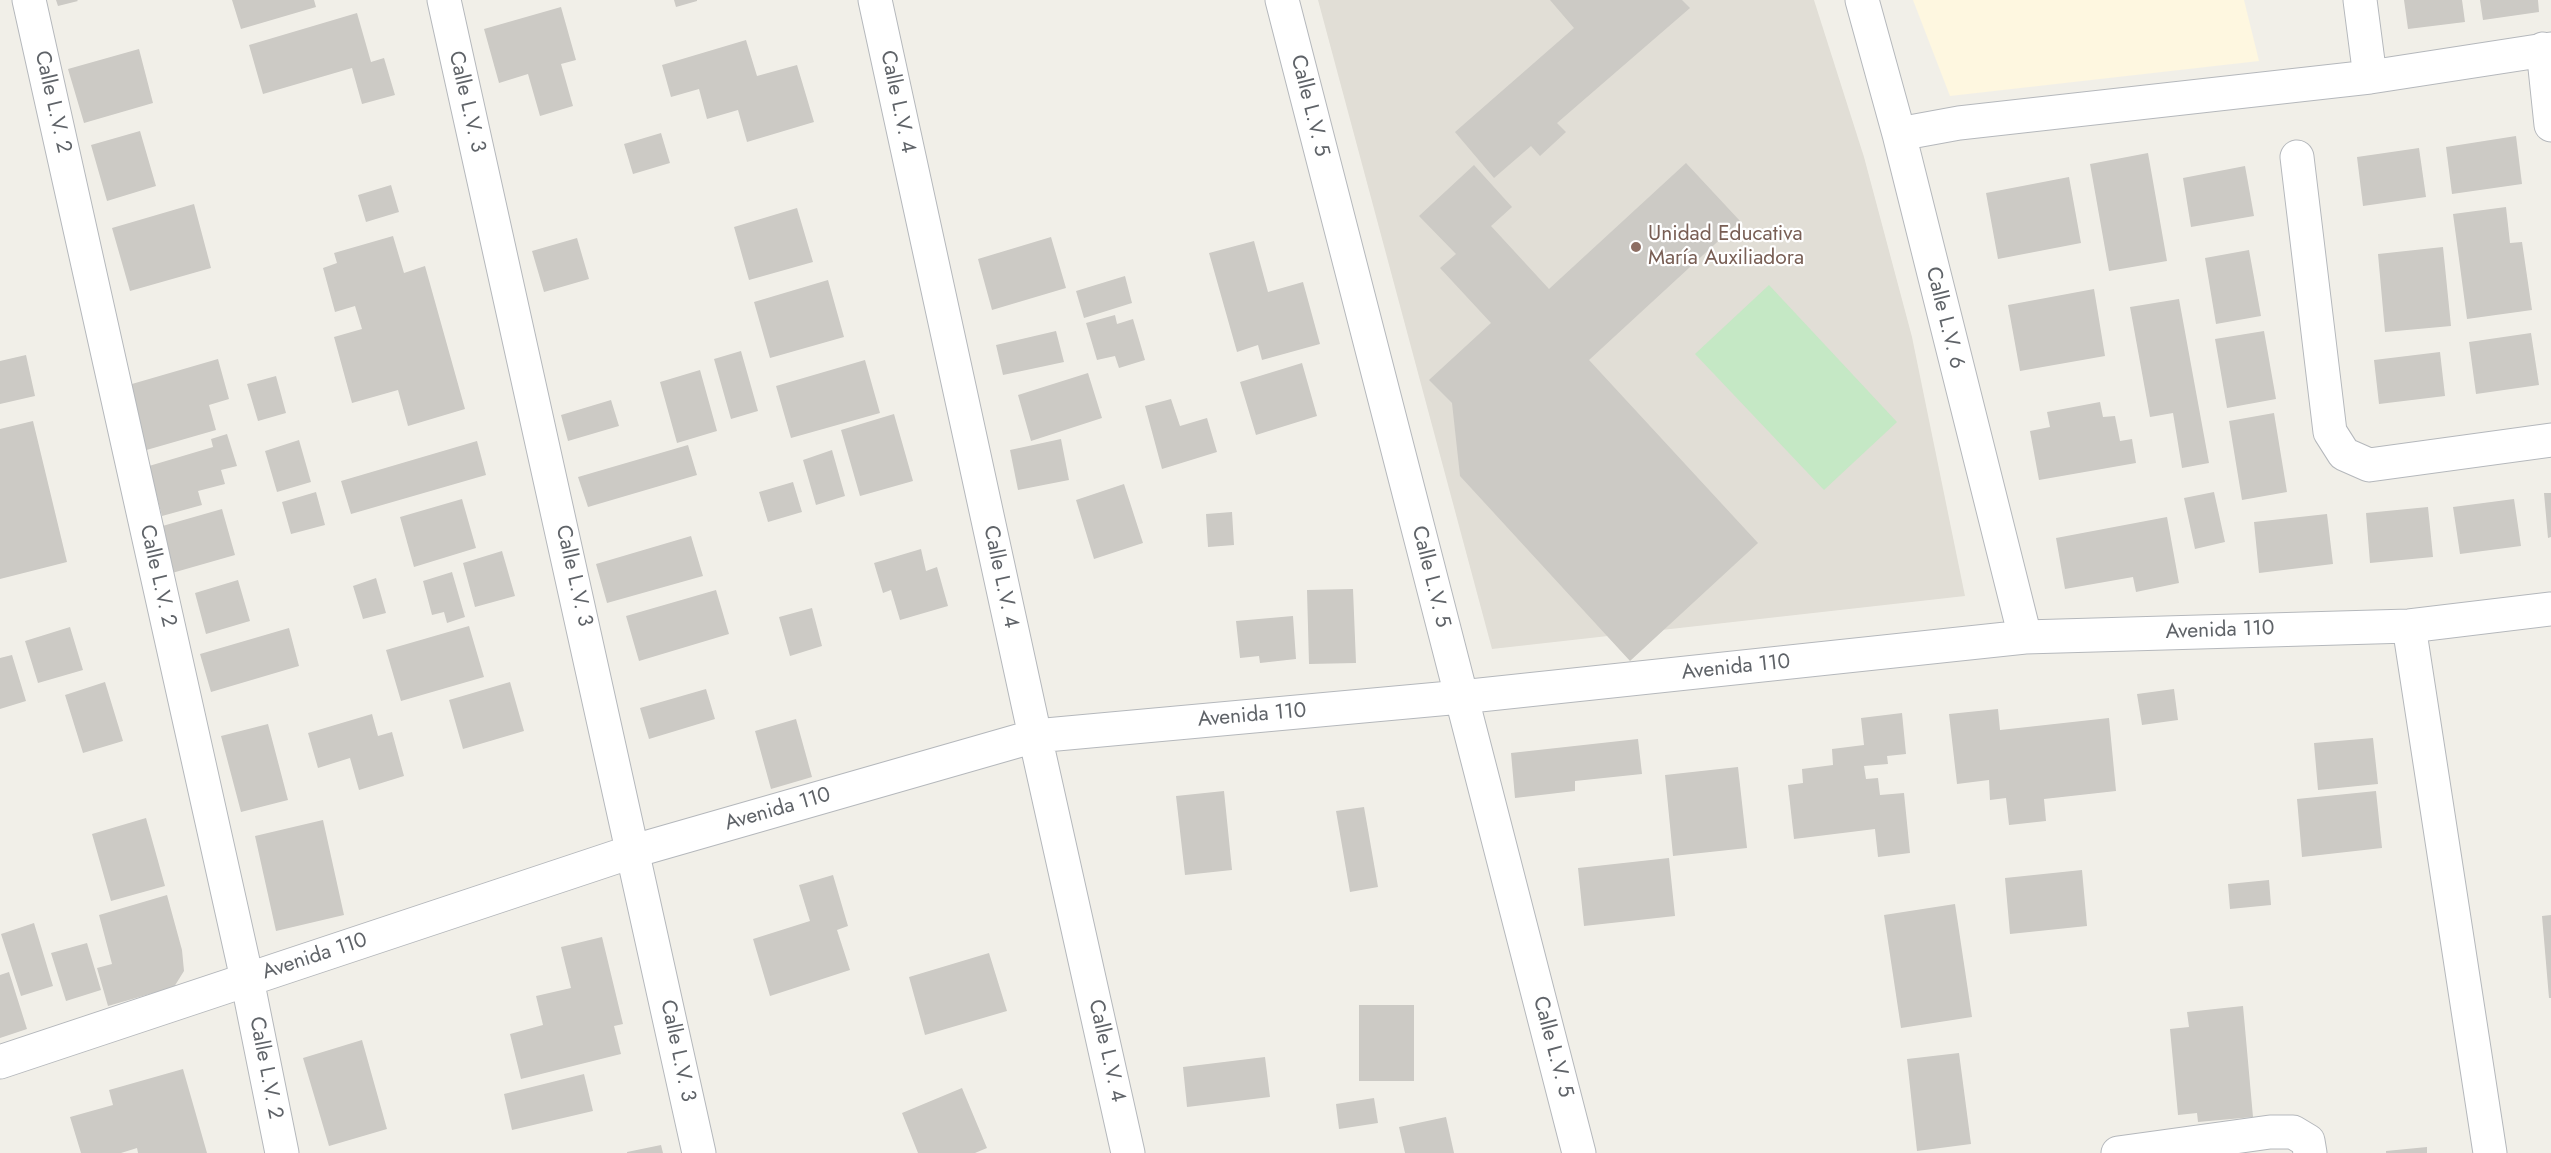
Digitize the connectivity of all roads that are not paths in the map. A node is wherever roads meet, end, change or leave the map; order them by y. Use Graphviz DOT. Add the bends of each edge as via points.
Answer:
graph roads {
  1 [pos="29,0"];
  2 [pos="444,0"];
  3 [pos="875,0"];
  4 [pos="1282,0"];
  5 [pos="1862,0"];
  6 [pos="2360,0"];
  7 [pos="2547,49"];
  8 [pos="2370,77"];
  9 [pos="2551,125"];
  10 [pos="1899,134"];
  11 [pos="2297,157"];
  12 [pos="2551,440"];
  13 [pos="2551,609"];
  14 [pos="2409,626"];
  15 [pos="2025,637"];
  16 [pos="1461,697"];
  17 [pos="1035,736"];
  18 [pos="634,851"];
  19 [pos="247,979"];
  20 [pos="0,1062"];
  21 [pos="282,1153"];
  22 [pos="699,1153"];
  23 [pos="1128,1153"];
  24 [pos="1579,1153"];
  25 [pos="2118,1153"];
  26 [pos="2310,1153"];
  27 [pos="2490,1153"];
  1 -- 19 [label="street, Calle L.V. 2"];
  2 -- 18 [label="street, Calle L.V. 3"];
  3 -- 17 [label="street, Calle L.V. 4"];
  4 -- 16 [label="street, Calle L.V. 5"];
  5 -- 10 [label="street, Calle L.V. 6"];
  6 -- 8 [label="street"];
  7 -- 8 [label="street"];
  7 -- 9 [label="street"];
  8 -- 10 [label="street" via="1959,123"];
  10 -- 15 [label="street, Calle L.V. 6"];
  11 -- 12 [label="street" via="2330,432 2344,454 2369,465"];
  13 -- 14 [label="street, Avenida 110"];
  14 -- 15 [label="street, Avenida 110"];
  14 -- 27 [label="street"];
  15 -- 16 [label="street, Avenida 110"];
  16 -- 17 [label="street, Avenida 110"];
  16 -- 24 [label="street, Calle L.V. 5"];
  17 -- 18 [label="street, Avenida 110"];
  17 -- 23 [label="street, Calle L.V. 4"];
  18 -- 19 [label="street, Avenida 110"];
  18 -- 22 [label="street, Calle L.V. 3"];
  19 -- 20 [label="street, Avenida 110"];
  19 -- 21 [label="street, Calle L.V. 2"];
  25 -- 26 [label="street" via="2293,1132 2308,1141"];
}
